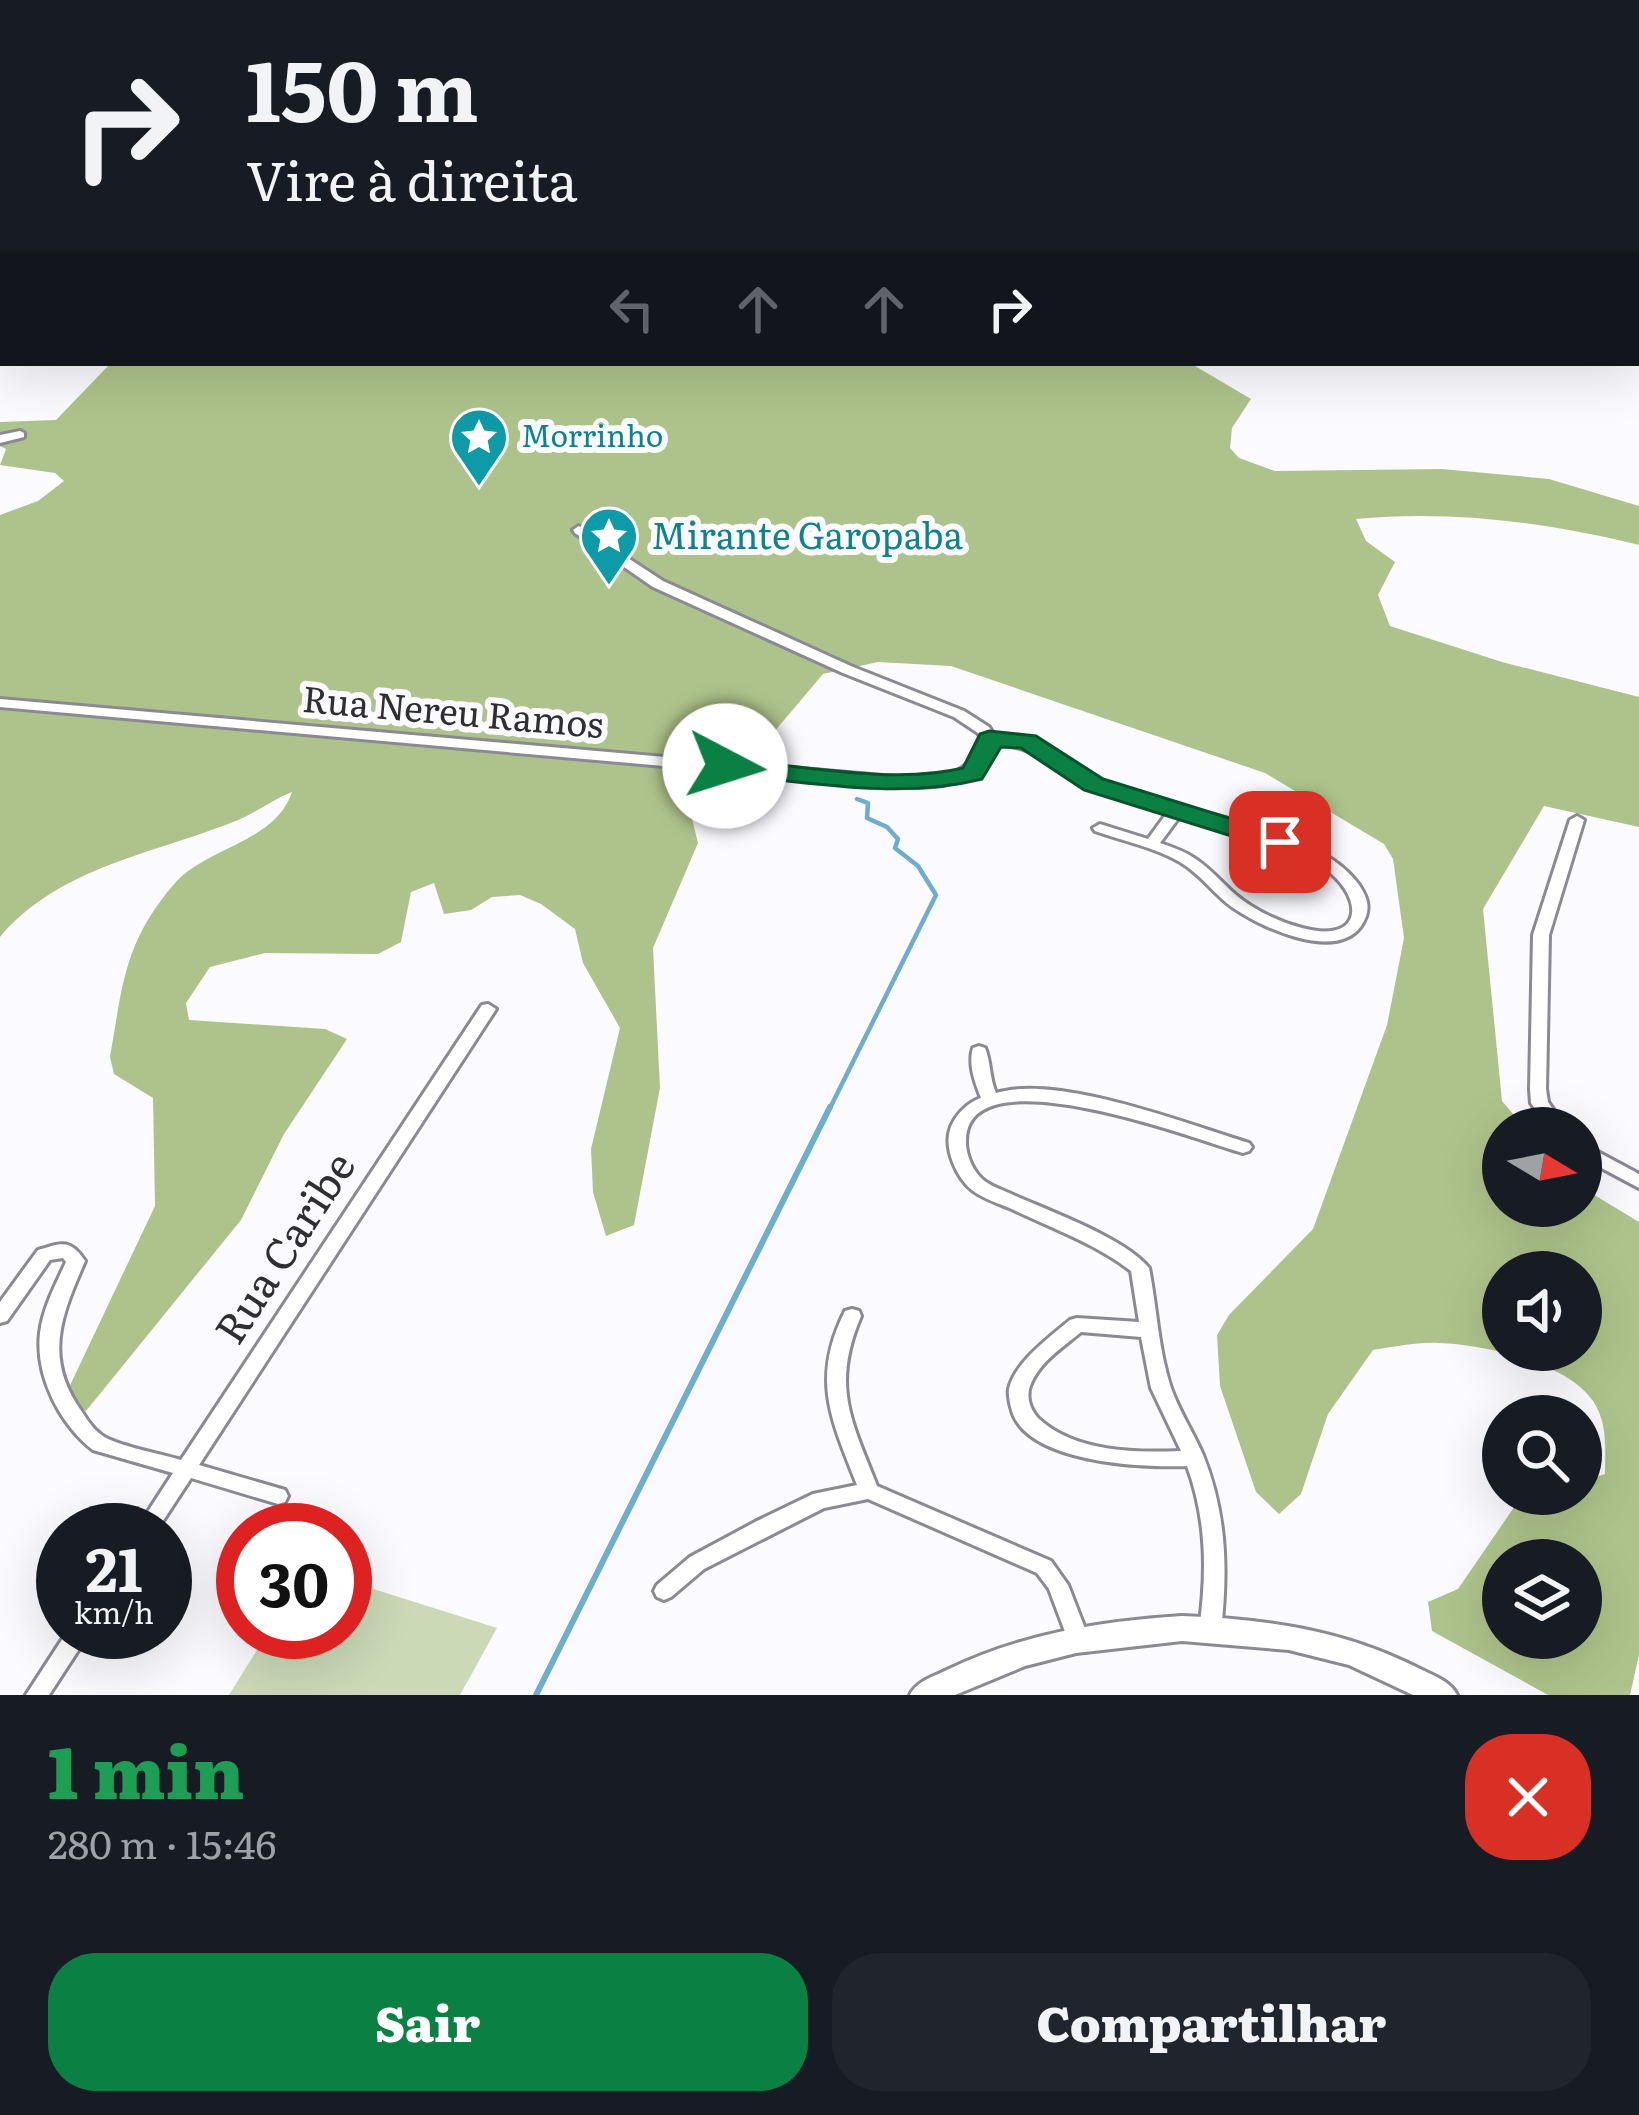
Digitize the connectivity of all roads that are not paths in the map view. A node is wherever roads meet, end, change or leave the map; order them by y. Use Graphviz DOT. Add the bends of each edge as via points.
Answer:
graph roads {
  1 [pos="20,435"];
  2 [pos="0,440"];
  3 [pos="579,530"];
  4 [pos="0,703"];
  5 [pos="989,739"];
  6 [pos="1177,811"];
  7 [pos="1577,820"];
  8 [pos="1100,828"];
  9 [pos="1151,845"];
  10 [pos="488,1009"];
  11 [pos="979,1052"];
  12 [pos="990,1098"];
  13 [pos="1543,1107"];
  14 [pos="1243,1147"];
  15 [pos="1602,1161"];
  16 [pos="1639,1183"];
  17 [pos="0,1316"];
  18 [pos="852,1316"];
  19 [pos="1147,1330"];
  20 [pos="1194,1458"];
  21 [pos="186,1469"];
  22 [pos="869,1491"];
  23 [pos="278,1496"];
  24 [pos="164,1503"];
  25 [pos="664,1591"];
  26 [pos="1210,1630"];
  27 [pos="1078,1640"];
  28 [pos="61,1659"];
  29 [pos="38,1695"];
  30 [pos="926,1695"];
  31 [pos="1442,1695"];
  1 -- 2 [label="street"];
  3 -- 5 [label="street" via="658,584 959,714"];
  4 -- 5 [label="street, Rua Nereu Ramos" via="855,779 960,778 980,766"];
  5 -- 6 [label="street" via="1036,744 1094,784"];
  6 -- 9 [label="street"];
  6 -- 9 [label="street" via="1317,859 1353,888 1362,904 1356,924 1327,937 1294,932 1241,907 1201,868"];
  7 -- 13 [label="street" via="1541,935"];
  8 -- 9 [label="street"];
  10 -- 21 [label="street, Rua Caribe"];
  11 -- 12 [label="street"];
  12 -- 14 [label="street" via="1029,1091"];
  12 -- 19 [label="street" via="958,1130 965,1172 978,1186 1128,1256 1140,1268"];
  15 -- 16 [label="street"];
  17 -- 21 [label="street" via="44,1255 67,1250 76,1261 47,1340 75,1423 100,1444"];
  18 -- 22 [label="street" via="833,1358 833,1387"];
  19 -- 20 [label="street" via="1162,1390"];
  19 -- 20 [label="street" via="1077,1325 1022,1376 1018,1411 1042,1434 1089,1454 1152,1463"];
  20 -- 26 [label="street" via="1218,1550"];
  21 -- 23 [label="street"];
  21 -- 24 [label="street, Rua Caribe"];
  22 -- 25 [label="street" via="820,1500 783,1518 697,1563"];
  22 -- 27 [label="street" via="1044,1567"];
  26 -- 27 [label="main road"];
  26 -- 31 [label="main road" via="1343,1650"];
  27 -- 30 [label="main road" via="1006,1658"];
  28 -- 29 [label="street"];
}
